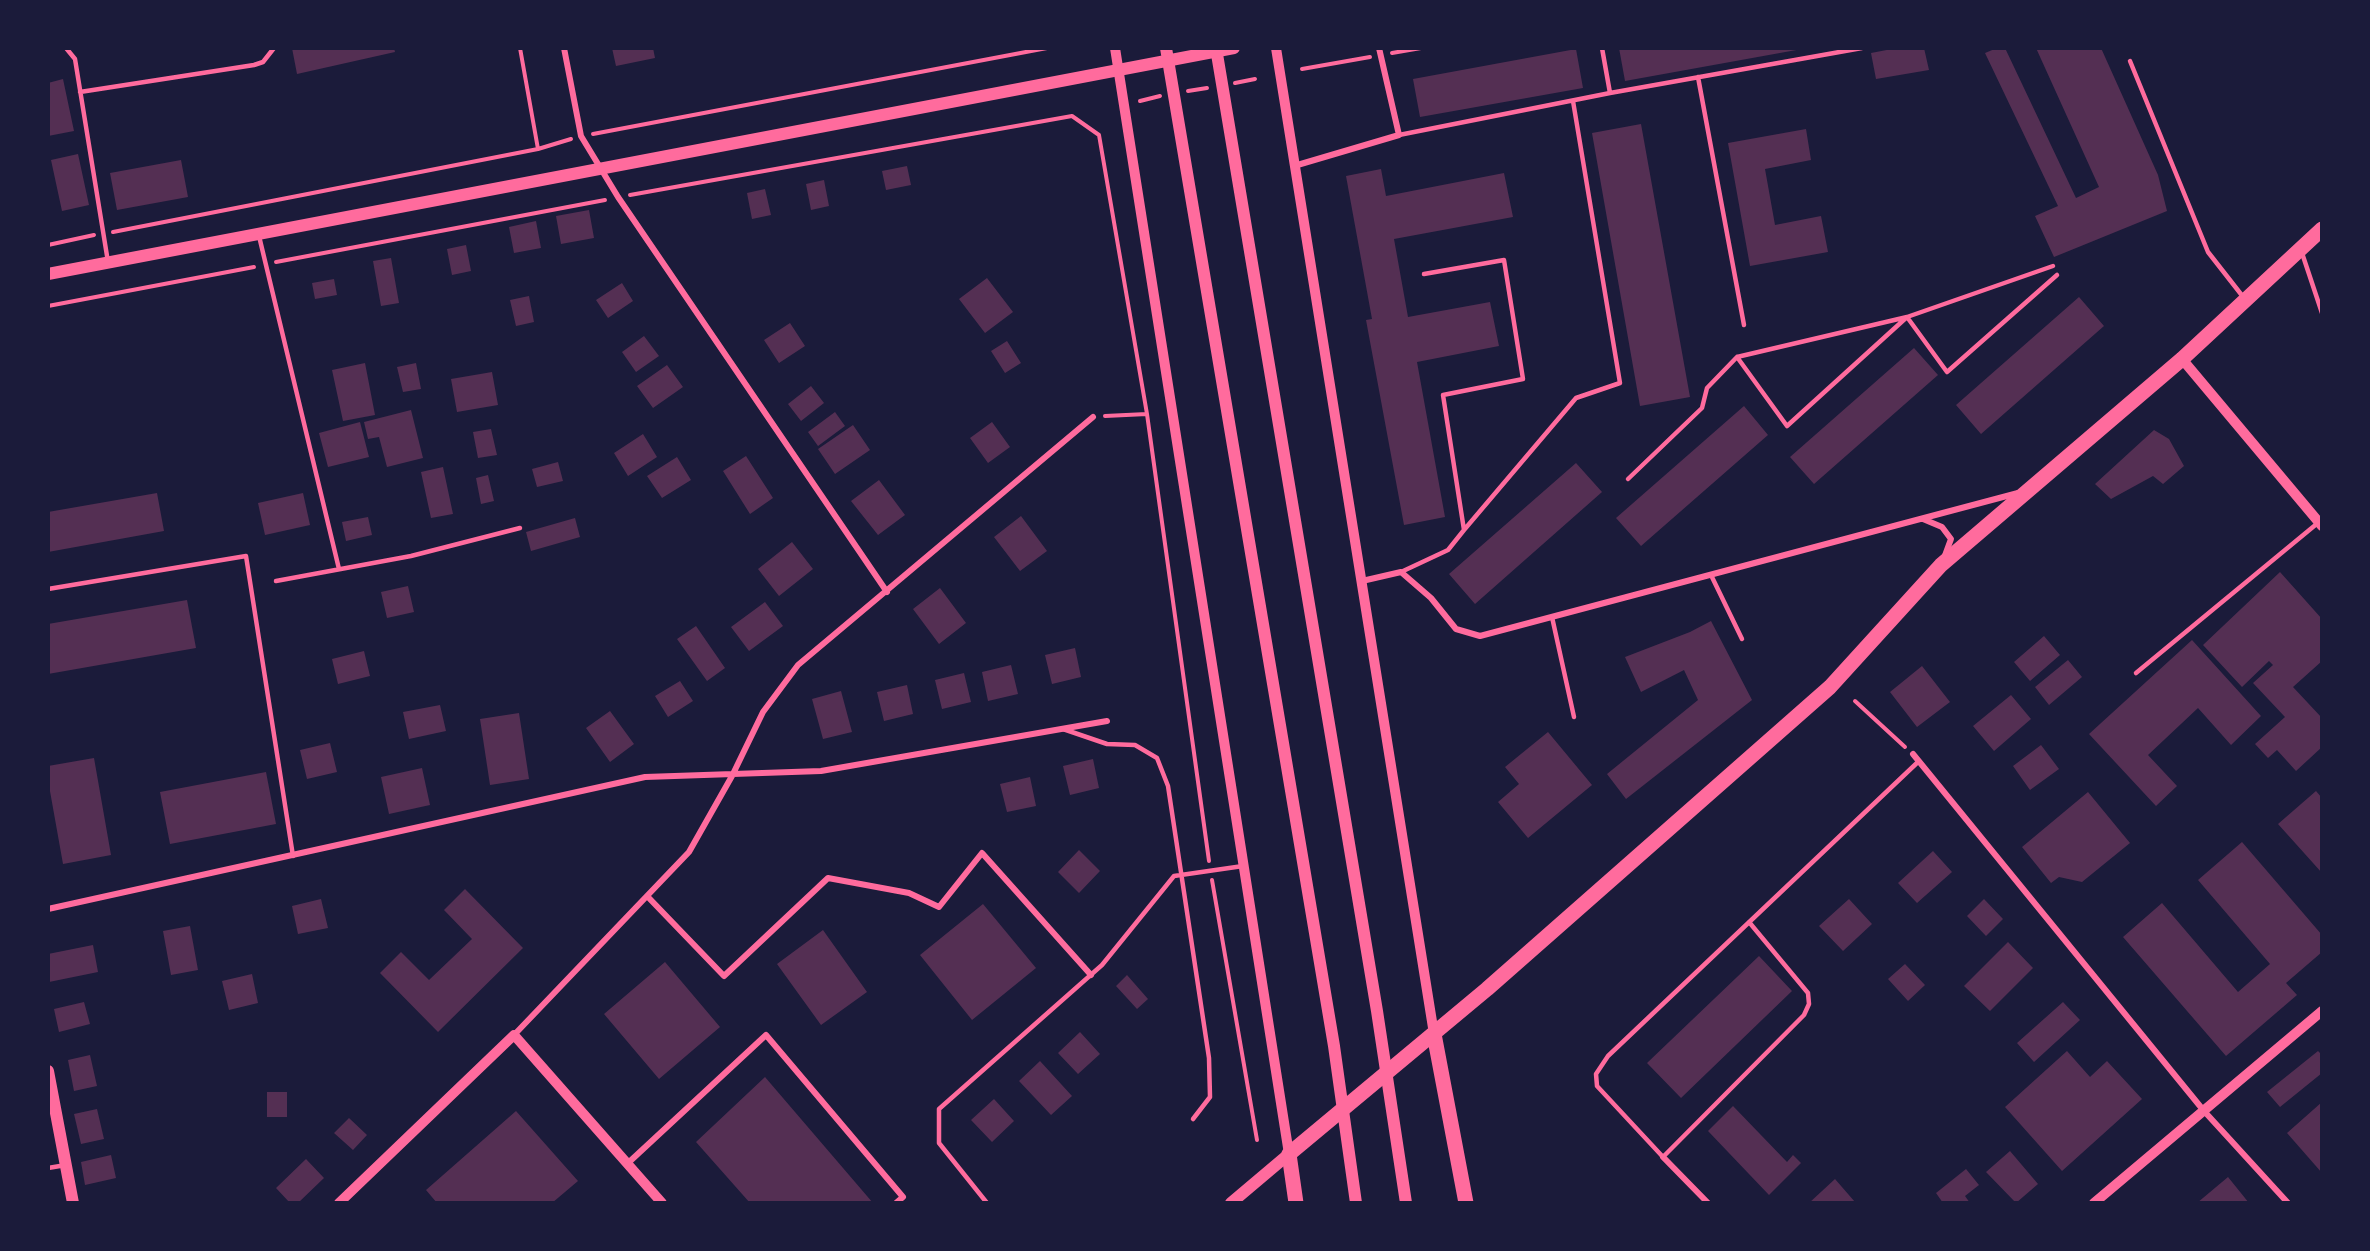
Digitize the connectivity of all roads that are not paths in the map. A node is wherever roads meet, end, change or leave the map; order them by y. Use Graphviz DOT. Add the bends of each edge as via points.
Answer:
graph roads {
  1 [pos="66,48"];
  2 [pos="274,48"];
  3 [pos="564,48"];
  4 [pos="1115,48"];
  5 [pos="1166,48"];
  6 [pos="1216,48"];
  7 [pos="1234,48"];
  8 [pos="1276,48"];
  9 [pos="1602,48"];
  10 [pos="1862,48"];
  11 [pos="1380,51"];
  12 [pos="2130,61"];
  13 [pos="1119,71"];
  14 [pos="1698,77"];
  15 [pos="80,92"];
  16 [pos="1610,93"];
  17 [pos="1572,100"];
  18 [pos="1399,135"];
  19 [pos="1294,166"];
  20 [pos="603,169"];
  21 [pos="2322,229"];
  22 [pos="258,234"];
  23 [pos="2301,249"];
  24 [pos="108,262"];
  25 [pos="2053,266"];
  26 [pos="48,274"];
  27 [pos="1424,274"];
  28 [pos="2057,276"];
  29 [pos="2246,300"];
  30 [pos="2322,313"];
  31 [pos="1907,316"];
  32 [pos="1744,325"];
  33 [pos="1737,357"];
  34 [pos="2182,359"];
  35 [pos="1093,417"];
  36 [pos="1628,479"];
  37 [pos="2029,490"];
  38 [pos="1923,519"];
  39 [pos="2320,524"];
  40 [pos="520,528"];
  41 [pos="1464,530"];
  42 [pos="1941,565"];
  43 [pos="339,569"];
  44 [pos="1401,572"];
  45 [pos="1711,575"];
  46 [pos="276,581"];
  47 [pos="1362,581"];
  48 [pos="48,590"];
  49 [pos="887,592"];
  50 [pos="1552,617"];
  51 [pos="1743,639"];
  52 [pos="2136,673"];
  53 [pos="1574,717"];
  54 [pos="1107,721"];
  55 [pos="1062,728"];
  56 [pos="1913,753"];
  57 [pos="1919,761"];
  58 [pos="732,776"];
  59 [pos="293,856"];
  60 [pos="1243,866"];
  61 [pos="1183,875"];
  62 [pos="647,896"];
  63 [pos="48,909"];
  64 [pos="1749,922"];
  65 [pos="1091,975"];
  66 [pos="2322,1011"];
  67 [pos="1434,1034"];
  68 [pos="514,1035"];
  69 [pos="48,1071"];
  70 [pos="2204,1111"];
  71 [pos="1193,1119"];
  72 [pos="1289,1154"];
  73 [pos="1663,1156"];
  74 [pos="627,1164"];
  75 [pos="66,1166"];
  76 [pos="48,1168"];
  77 [pos="73,1203"];
  78 [pos="339,1203"];
  79 [pos="662,1203"];
  80 [pos="896,1203"];
  81 [pos="987,1203"];
  82 [pos="1231,1203"];
  83 [pos="1296,1203"];
  84 [pos="1356,1203"];
  85 [pos="1406,1203"];
  86 [pos="1466,1203"];
  87 [pos="1708,1203"];
  88 [pos="2094,1203"];
  89 [pos="2288,1203"];
  1 -- 15 [label="lane" via="75,59"];
  2 -- 15 [label="lane" via="263,62 254,65"];
  3 -- 20 [label="street" via="582,136"];
  4 -- 13 [label="street"];
  5 -- 84 [label="main road" via="1334,1046"];
  6 -- 85 [label="main road"];
  7 -- 13 [label="main road"];
  8 -- 19 [label="street"];
  9 -- 16 [label="lane"];
  10 -- 14 [label="lane"];
  11 -- 18 [label="street"];
  12 -- 29 [label="lane" via="2208,252"];
  13 -- 20 [label="main road"];
  13 -- 60 [label="street"];
  14 -- 16 [label="lane"];
  14 -- 32 [label="lane"];
  15 -- 24 [label="lane"];
  16 -- 17 [label="lane"];
  17 -- 18 [label="lane"];
  17 -- 41 [label="lane" via="1620,382 1576,398"];
  18 -- 19 [label="street"];
  19 -- 47 [label="street"];
  20 -- 22 [label="main road"];
  20 -- 49 [label="street" via="618,197"];
  21 -- 23 [label="main road"];
  22 -- 24 [label="main road"];
  22 -- 43 [label="lane"];
  23 -- 29 [label="main road"];
  23 -- 30 [label="lane"];
  24 -- 26 [label="main road"];
  25 -- 31 [label="lane"];
  27 -- 41 [label="lane" via="1504,260 1523,379 1443,395"];
  28 -- 31 [label="lane" via="1947,372"];
  29 -- 34 [label="main road"];
  31 -- 33 [label="lane"];
  31 -- 33 [label="lane" via="1787,426"];
  33 -- 36 [label="lane" via="1707,387 1701,408"];
  34 -- 37 [label="main road"];
  34 -- 39 [label="street"];
  35 -- 49 [label="street"];
  37 -- 38 [label="street"];
  37 -- 42 [label="main road"];
  38 -- 42 [label="street" via="1942,526 1951,539"];
  38 -- 45 [label="street"];
  39 -- 52 [label="lane"];
  40 -- 43 [label="lane" via="411,556"];
  41 -- 44 [label="lane" via="1448,550"];
  42 -- 67 [label="main road" via="1830,687"];
  43 -- 46 [label="lane"];
  44 -- 47 [label="street"];
  44 -- 50 [label="street" via="1431,598 1456,629 1480,636"];
  45 -- 50 [label="street"];
  45 -- 51 [label="lane"];
  47 -- 67 [label="street"];
  48 -- 59 [label="lane" via="246,556"];
  49 -- 58 [label="street" via="798,665 763,712"];
  50 -- 53 [label="lane"];
  54 -- 55 [label="street"];
  55 -- 58 [label="street" via="820,771"];
  55 -- 61 [label="lane" via="1107,744 1135,745 1157,758 1168,786"];
  56 -- 57 [label="street"];
  57 -- 64 [label="lane"];
  57 -- 70 [label="street"];
  58 -- 59 [label="street" via="645,777"];
  58 -- 62 [label="street" via="689,852"];
  59 -- 63 [label="street"];
  60 -- 61 [label="lane"];
  60 -- 72 [label="street"];
  61 -- 65 [label="lane" via="1174,876"];
  61 -- 71 [label="lane" via="1209,1058 1210,1097"];
  62 -- 65 [label="street" via="724,976 828,878 909,893 939,907 982,853"];
  62 -- 68 [label="street"];
  64 -- 73 [label="lane" via="1808,993 1809,1004 1804,1015"];
  64 -- 73 [label="lane" via="1608,1056 1596,1074 1597,1086"];
  65 -- 81 [label="lane" via="939,1109 939,1143"];
  66 -- 70 [label="street"];
  67 -- 72 [label="main road"];
  67 -- 86 [label="main road"];
  68 -- 74 [label="street"];
  68 -- 78 [label="street"];
  69 -- 75 [label="main road"];
  70 -- 88 [label="street"];
  70 -- 89 [label="street"];
  72 -- 82 [label="main road"];
  72 -- 83 [label="main road"];
  73 -- 87 [label="street"];
  74 -- 79 [label="street"];
  74 -- 80 [label="street" via="766,1035 903,1197"];
  75 -- 76 [label="lane"];
  75 -- 77 [label="main road"];
}
